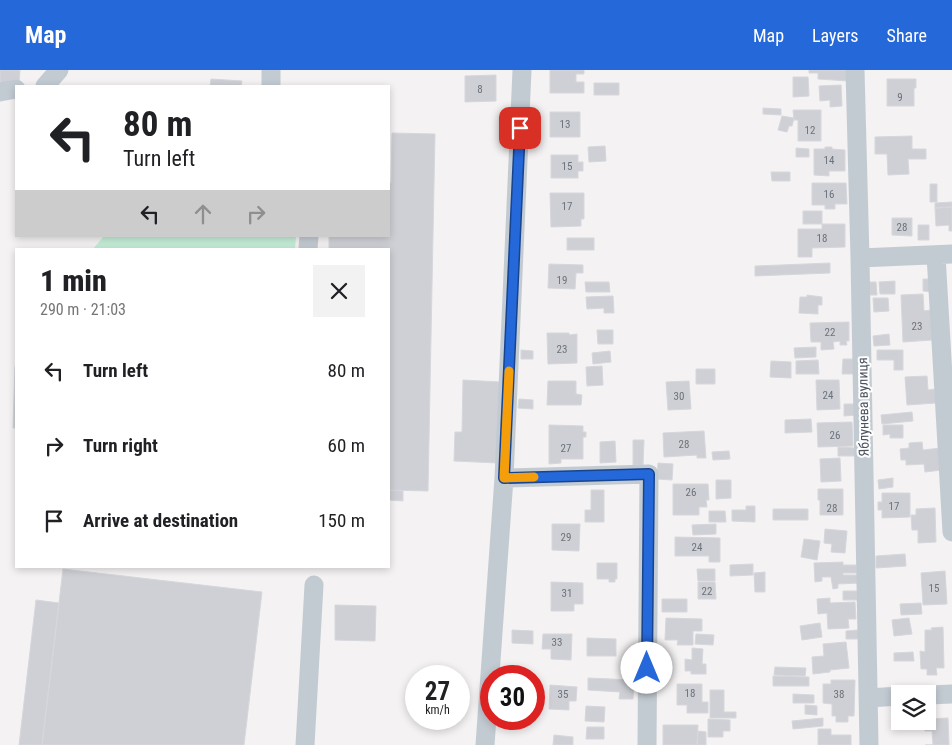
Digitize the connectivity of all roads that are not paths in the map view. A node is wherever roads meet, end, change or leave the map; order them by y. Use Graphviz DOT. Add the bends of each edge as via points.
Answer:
graph roads {
  1 [pos="59,70"];
  2 [pos="271,70"];
  3 [pos="522,70"];
  4 [pos="855,70"];
  5 [pos="46,85"];
  6 [pos="270,85"];
  7 [pos="15,89"];
  8 [pos="0,92"];
  9 [pos="944,254"];
  10 [pos="860,258"];
  11 [pos="504,478"];
  12 [pos="952,532"];
  13 [pos="314,585"];
  14 [pos="952,694"];
  15 [pos="936,695"];
  16 [pos="891,697"];
  17 [pos="868,698"];
  18 [pos="304,745"];
  19 [pos="485,745"];
  20 [pos="647,745"];
  21 [pos="869,745"];
  1 -- 5 [label="street"];
  2 -- 6 [label="street"];
  3 -- 11 [label="street"];
  4 -- 10 [label="street, Яблунева вулиця"];
  7 -- 8 [label="street"];
  9 -- 10 [label="street"];
  9 -- 12 [label="street"];
  10 -- 17 [label="street, Яблунева вулиця"];
  11 -- 19 [label="street"];
  11 -- 20 [label="street" via="649,474"];
  13 -- 18 [label="street"];
  14 -- 15 [label="street"];
  16 -- 17 [label="street"];
  17 -- 21 [label="street, Яблунева вулиця"];
}
